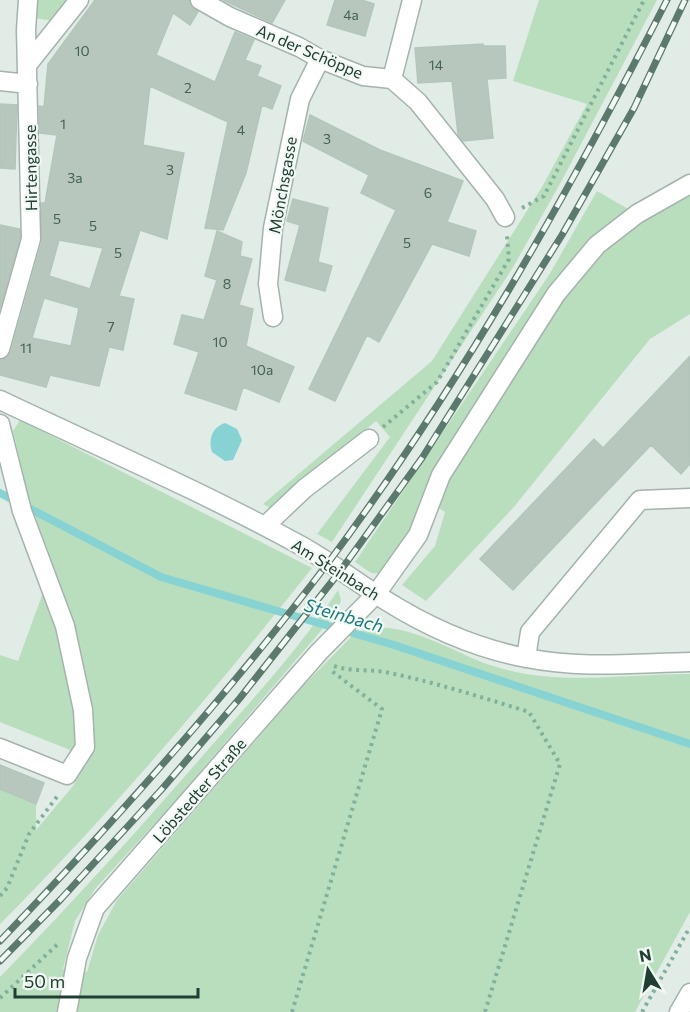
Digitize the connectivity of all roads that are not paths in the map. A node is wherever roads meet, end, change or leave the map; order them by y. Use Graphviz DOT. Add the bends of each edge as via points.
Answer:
graph roads {
  1 [pos="28,0"];
  2 [pos="79,0"];
  3 [pos="200,0"];
  4 [pos="412,0"];
  5 [pos="320,59"];
  6 [pos="28,64"];
  7 [pos="392,79"];
  8 [pos="0,81"];
  9 [pos="28,84"];
  10 [pos="690,184"];
  11 [pos="506,218"];
  12 [pos="273,317"];
  13 [pos="0,349"];
  14 [pos="0,400"];
  15 [pos="0,424"];
  16 [pos="369,439"];
  17 [pos="690,498"];
  18 [pos="265,526"];
  19 [pos="376,594"];
  20 [pos="526,658"];
  21 [pos="690,662"];
  22 [pos="0,748"];
  23 [pos="690,993"];
  24 [pos="67,1012"];
  25 [pos="680,1012"];
  1 -- 6 [label="street, Hirtengasse"];
  2 -- 6 [label="street"];
  3 -- 5 [label="street, An der Schöppe"];
  4 -- 7 [label="street"];
  5 -- 7 [label="street, An der Schöppe" via="363,76"];
  5 -- 12 [label="street, Mönchsgasse" via="300,99 273,228 268,284"];
  6 -- 9 [label="street, Hirtengasse"];
  7 -- 11 [label="street" via="418,102"];
  8 -- 9 [label="street"];
  9 -- 13 [label="street, Hirtengasse" via="31,239"];
  10 -- 19 [label="street, Löbstedter Straße" via="637,214 597,245 556,294 441,475 418,535"];
  14 -- 18 [label="street, Am Steinbach"];
  15 -- 22 [label="street" via="22,511 65,626 83,710 85,747 67,775"];
  16 -- 18 [label="street" via="304,489"];
  17 -- 20 [label="street" via="640,500 530,632"];
  18 -- 19 [label="street, Am Steinbach"];
  19 -- 20 [label="street, Am Steinbach" via="432,626"];
  19 -- 24 [label="street, Löbstedter Straße" via="95,908 77,958"];
  20 -- 21 [label="street, Am Steinbach" via="586,664"];
  23 -- 25 [label="street"];
}
